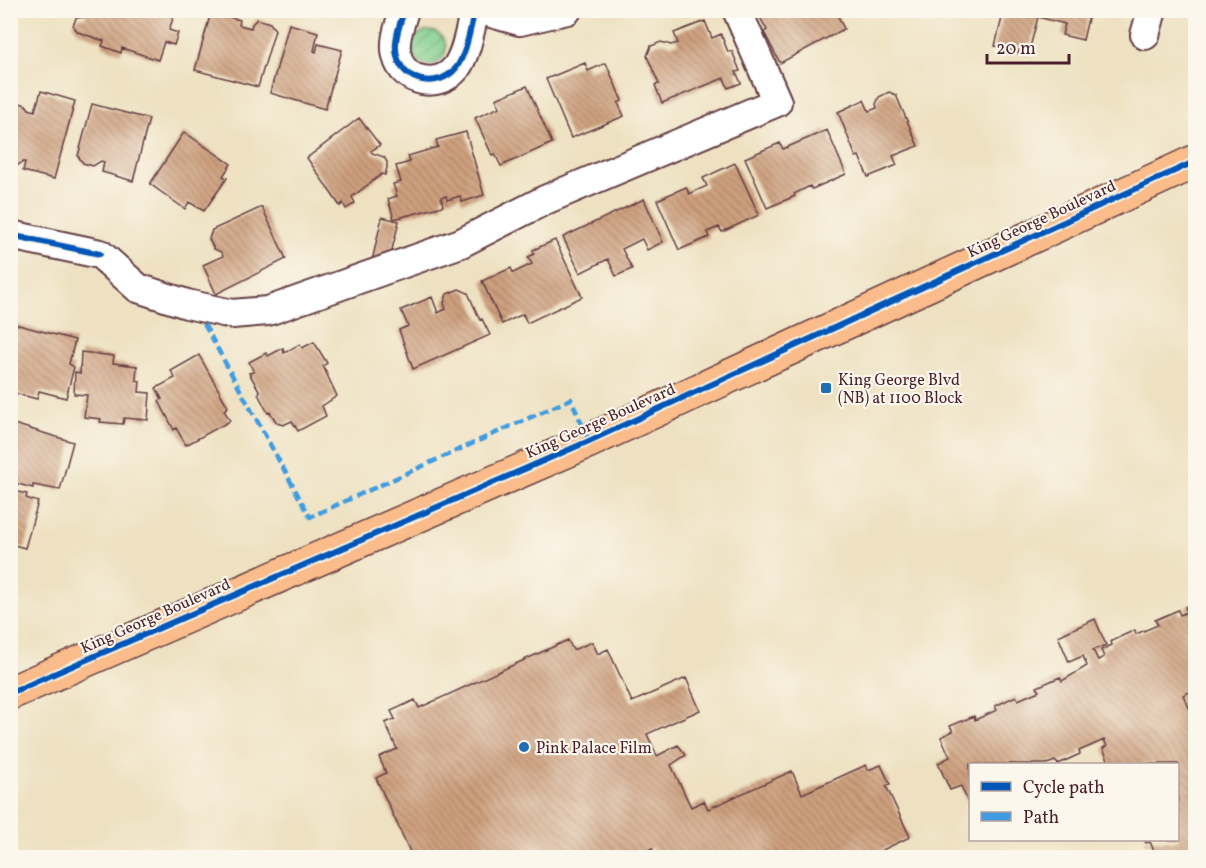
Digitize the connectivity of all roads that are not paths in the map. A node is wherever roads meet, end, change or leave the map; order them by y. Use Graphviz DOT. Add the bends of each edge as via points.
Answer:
graph roads {
  1 [pos="404,10"];
  2 [pos="475,10"];
  3 [pos="481,10"];
  4 [pos="567,10"];
  5 [pos="737,10"];
  6 [pos="1196,161"];
  7 [pos="10,235"];
  8 [pos="10,693"];
  1 -- 2 [label="street" via="396,38 397,59 410,76 431,81 451,74 458,66"];
  3 -- 4 [label="street" via="520,21"];
  5 -- 7 [label="street" via="777,102 545,200 461,243 268,310 232,314 187,304 138,288 100,254"];
  6 -- 8 [label="main road, King George Boulevard" via="589,441"];
}
